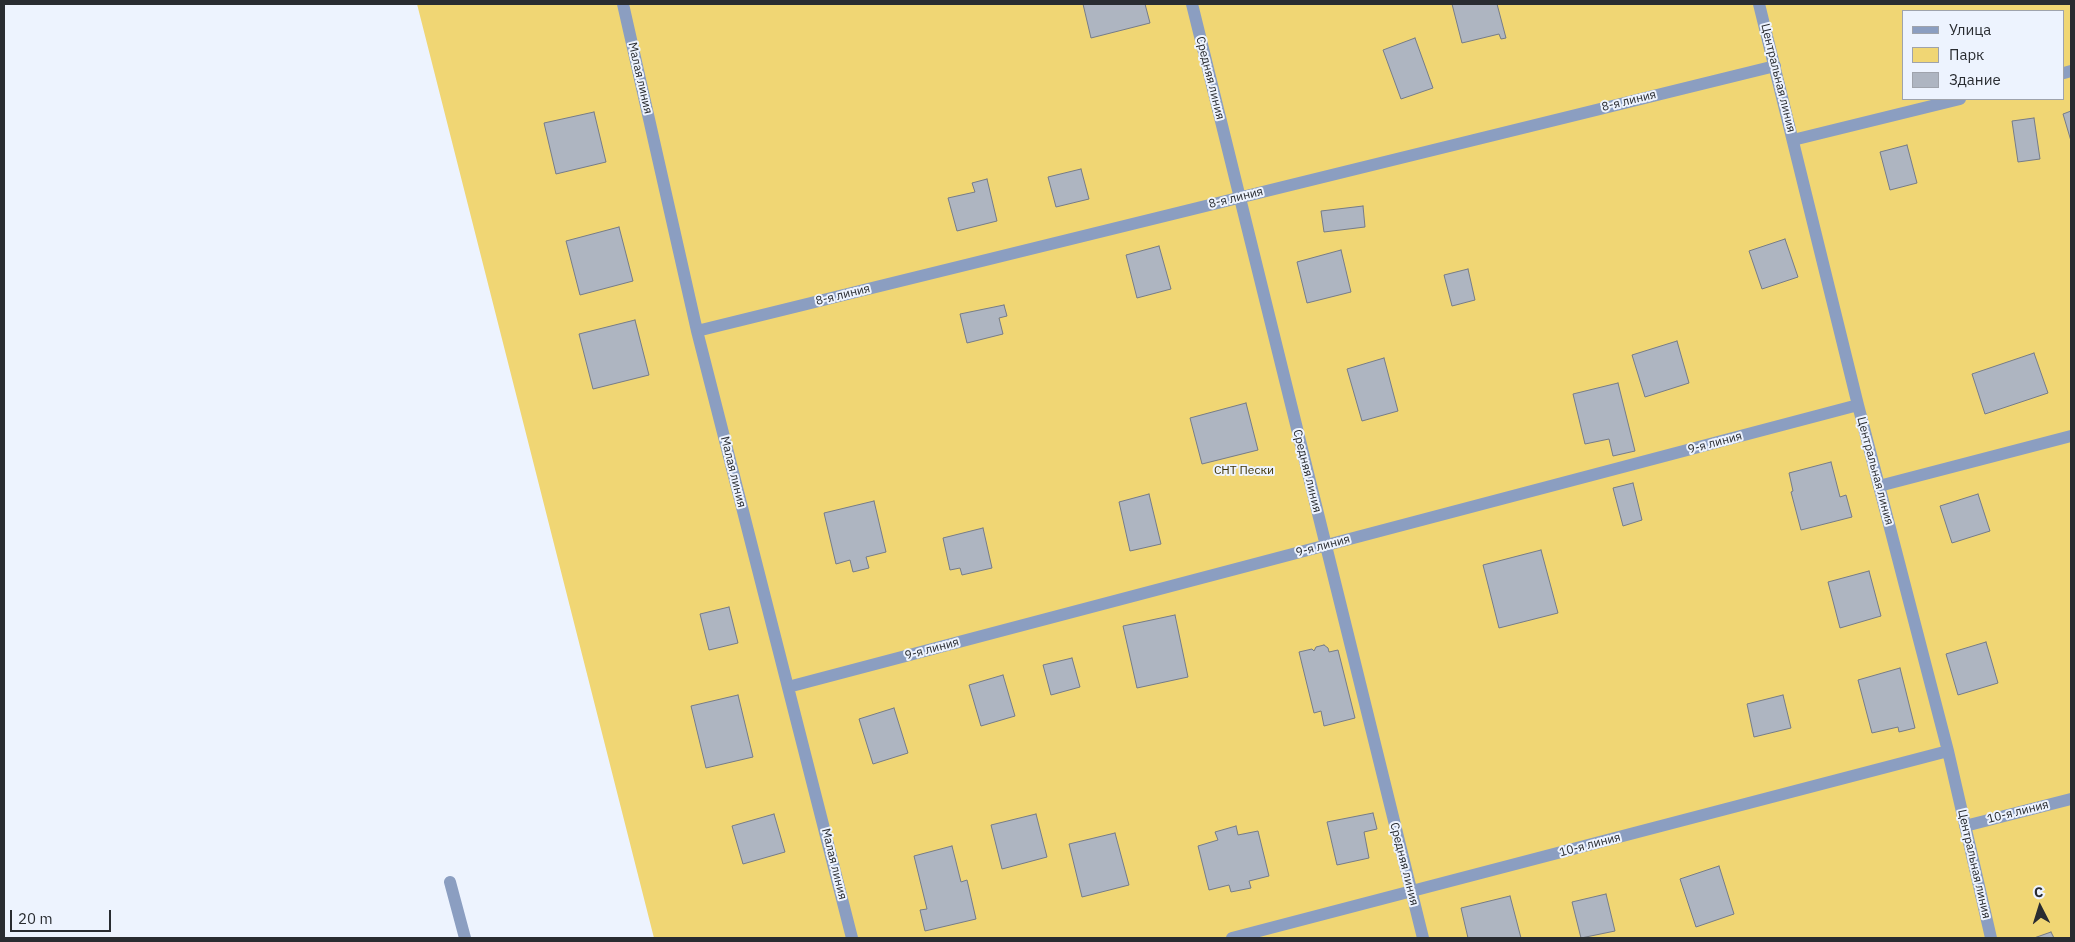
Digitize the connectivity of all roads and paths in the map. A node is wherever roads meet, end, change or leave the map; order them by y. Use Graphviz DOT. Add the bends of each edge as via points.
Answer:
graph roads {
  1 [pos="623,4"];
  2 [pos="1192,4"];
  3 [pos="1759,4"];
  4 [pos="1775,66"];
  5 [pos="1956,100"];
  6 [pos="1793,140"];
  7 [pos="1240,197"];
  8 [pos="697,331"];
  9 [pos="1858,405"];
  10 [pos="2071,436"];
  11 [pos="1879,486"];
  12 [pos="1326,546"];
  13 [pos="788,687"];
  14 [pos="1948,751"];
  15 [pos="2071,799"];
  16 [pos="1965,826"];
  17 [pos="450,882"];
  18 [pos="1411,892"];
  19 [pos="466,938"];
  20 [pos="852,938"];
  21 [pos="1232,938"];
  22 [pos="1423,938"];
  23 [pos="1991,938"];
  1 -- 8 [label="street, Малая линия"];
  2 -- 7 [label="street, Средняя линия"];
  3 -- 4 [label="street, Центральная линия"];
  4 -- 6 [label="street, Центральная линия"];
  4 -- 7 [label="street, 8-я линия"];
  5 -- 6 [label="street"];
  6 -- 9 [label="street, Центральная линия"];
  7 -- 8 [label="street, 8-я линия"];
  7 -- 12 [label="street, Средняя линия"];
  8 -- 13 [label="street, Малая линия"];
  9 -- 11 [label="street, Центральная линия"];
  9 -- 12 [label="street, 9-я линия"];
  10 -- 11 [label="street"];
  11 -- 14 [label="street, Центральная линия"];
  12 -- 13 [label="street, 9-я линия"];
  12 -- 18 [label="street, Средняя линия"];
  13 -- 20 [label="street, Малая линия"];
  14 -- 16 [label="street, Центральная линия"];
  14 -- 18 [label="street, 10-я линия"];
  15 -- 16 [label="street, 10-я линия"];
  16 -- 23 [label="street, Центральная линия"];
  17 -- 19 [label="street"];
  18 -- 21 [label="street, 10-я линия"];
  18 -- 22 [label="street, Средняя линия"];
}
